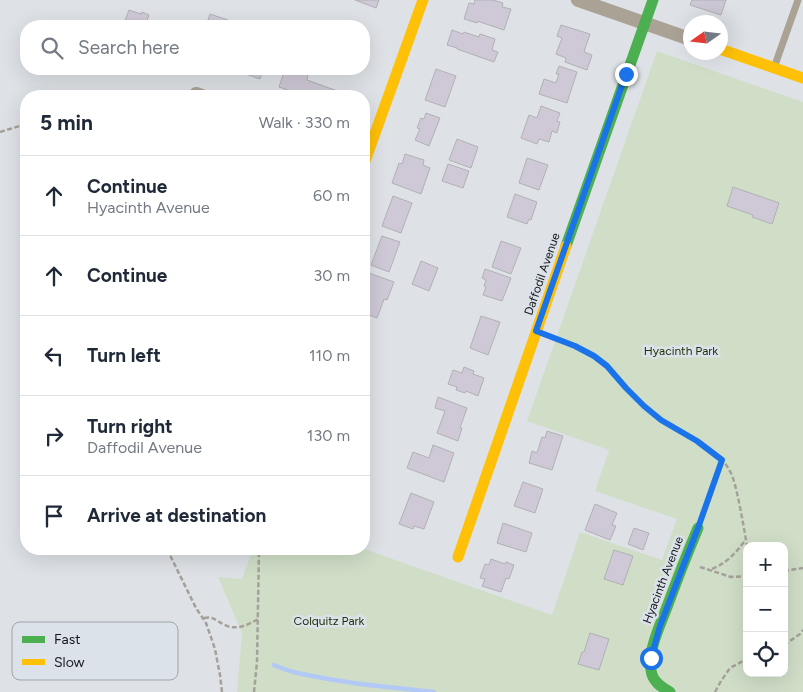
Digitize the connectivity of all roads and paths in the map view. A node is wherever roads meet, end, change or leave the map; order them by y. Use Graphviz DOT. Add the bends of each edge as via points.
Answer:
graph roads {
  1 [pos="423,0"];
  2 [pos="578,0"];
  3 [pos="653,0"];
  4 [pos="798,0"];
  5 [pos="645,23"];
  6 [pos="683,37"];
  7 [pos="728,52"];
  8 [pos="774,68"];
  9 [pos="803,78"];
  10 [pos="20,126"];
  11 [pos="0,132"];
  12 [pos="370,144"];
  13 [pos="536,331"];
  14 [pos="722,460"];
  15 [pos="698,528"];
  16 [pos="746,539"];
  17 [pos="746,542"];
  18 [pos="170,555"];
  19 [pos="260,555"];
  20 [pos="458,557"];
  21 [pos="685,562"];
  22 [pos="803,568"];
  23 [pos="710,570"];
  24 [pos="788,570"];
  25 [pos="743,576"];
  26 [pos="204,618"];
  27 [pos="258,619"];
  28 [pos="803,630"];
  29 [pos="788,642"];
  30 [pos="743,662"];
  31 [pos="222,692"];
  32 [pos="254,692"];
  33 [pos="670,692"];
  34 [pos="716,692"];
  1 -- 12 [label="street"];
  2 -- 5 [label="street"];
  3 -- 5 [label="street, Daffodil Avenue"];
  4 -- 8 [label="lane"];
  5 -- 6 [label="street"];
  5 -- 13 [label="street, Daffodil Avenue"];
  7 -- 8 [label="street"];
  8 -- 9 [label="street"];
  10 -- 11 [label="path"];
  13 -- 14 [label="path" via="594,356 661,420"];
  13 -- 20 [label="street, Daffodil Avenue"];
  14 -- 15 [label="path"];
  14 -- 16 [label="path" via="730,469 735,485"];
  15 -- 21 [label="street, Hyacinth Avenue"];
  16 -- 17 [label="path"];
  16 -- 23 [label="path" via="722,565"];
  18 -- 26 [label="path"];
  19 -- 27 [label="path"];
  21 -- 23 [label="path"];
  21 -- 33 [label="street, Hyacinth Avenue" via="651,658 654,680"];
  22 -- 24 [label="path"];
  23 -- 25 [label="path"];
  26 -- 27 [label="path" via="215,618 231,628 251,624"];
  26 -- 31 [label="path" via="215,649"];
  27 -- 32 [label="path"];
  28 -- 29 [label="path"];
  30 -- 34 [label="path" via="730,668"];
}
